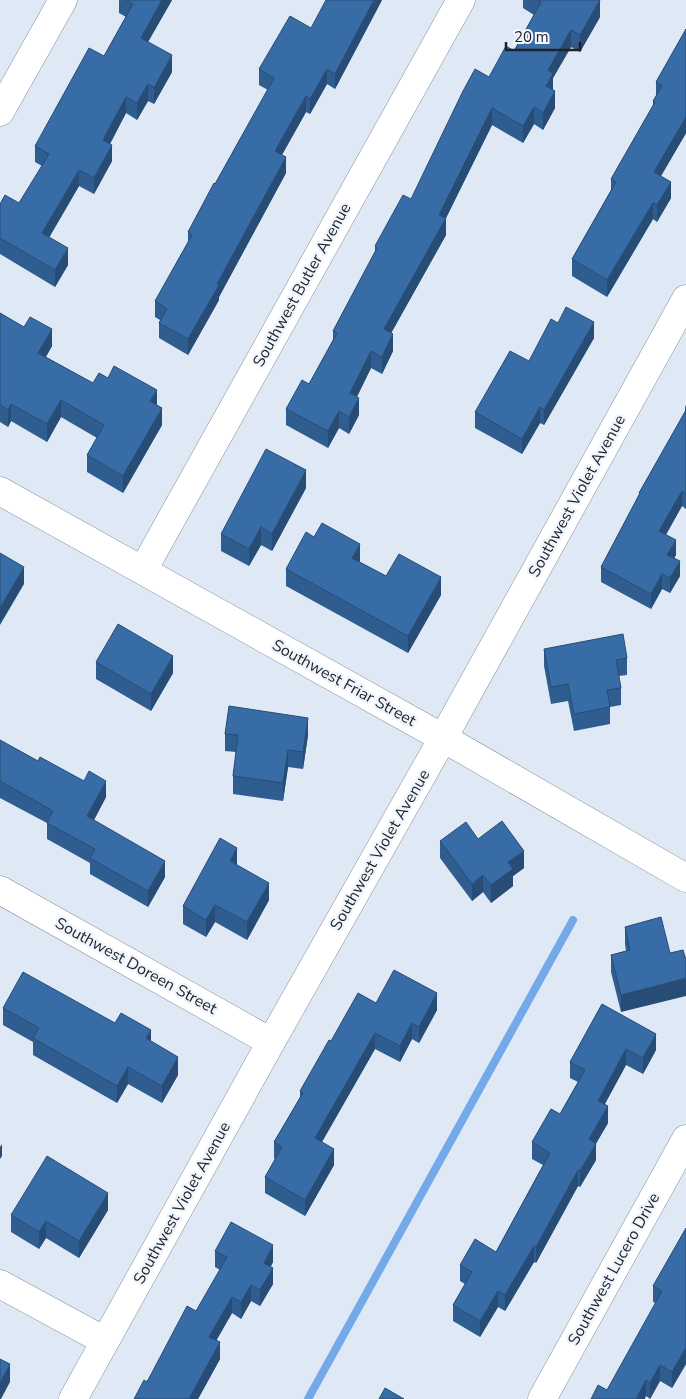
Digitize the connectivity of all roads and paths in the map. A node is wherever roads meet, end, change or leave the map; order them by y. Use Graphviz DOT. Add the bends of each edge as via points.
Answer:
graph roads {
  1 [pos="63,0"];
  2 [pos="461,0"];
  3 [pos="0,112"];
  4 [pos="686,299"];
  5 [pos="0,491"];
  6 [pos="143,570"];
  7 [pos="443,738"];
  8 [pos="686,878"];
  9 [pos="0,890"];
  10 [pos="272,1042"];
  11 [pos="686,1139"];
  12 [pos="0,1284"];
  13 [pos="104,1341"];
  14 [pos="73,1399"];
  15 [pos="542,1399"];
  1 -- 3 [label="street"];
  2 -- 6 [label="street, Southwest Butler Avenue"];
  4 -- 7 [label="street, Southwest Violet Avenue"];
  5 -- 6 [label="street, Southwest Friar Street"];
  6 -- 7 [label="street, Southwest Friar Street"];
  7 -- 8 [label="street, Southwest Friar Street"];
  7 -- 10 [label="street, Southwest Violet Avenue"];
  9 -- 10 [label="street, Southwest Doreen Street"];
  10 -- 13 [label="street, Southwest Violet Avenue"];
  11 -- 15 [label="street, Southwest Lucero Drive"];
  12 -- 13 [label="street"];
  13 -- 14 [label="street, Southwest Violet Avenue"];
}
